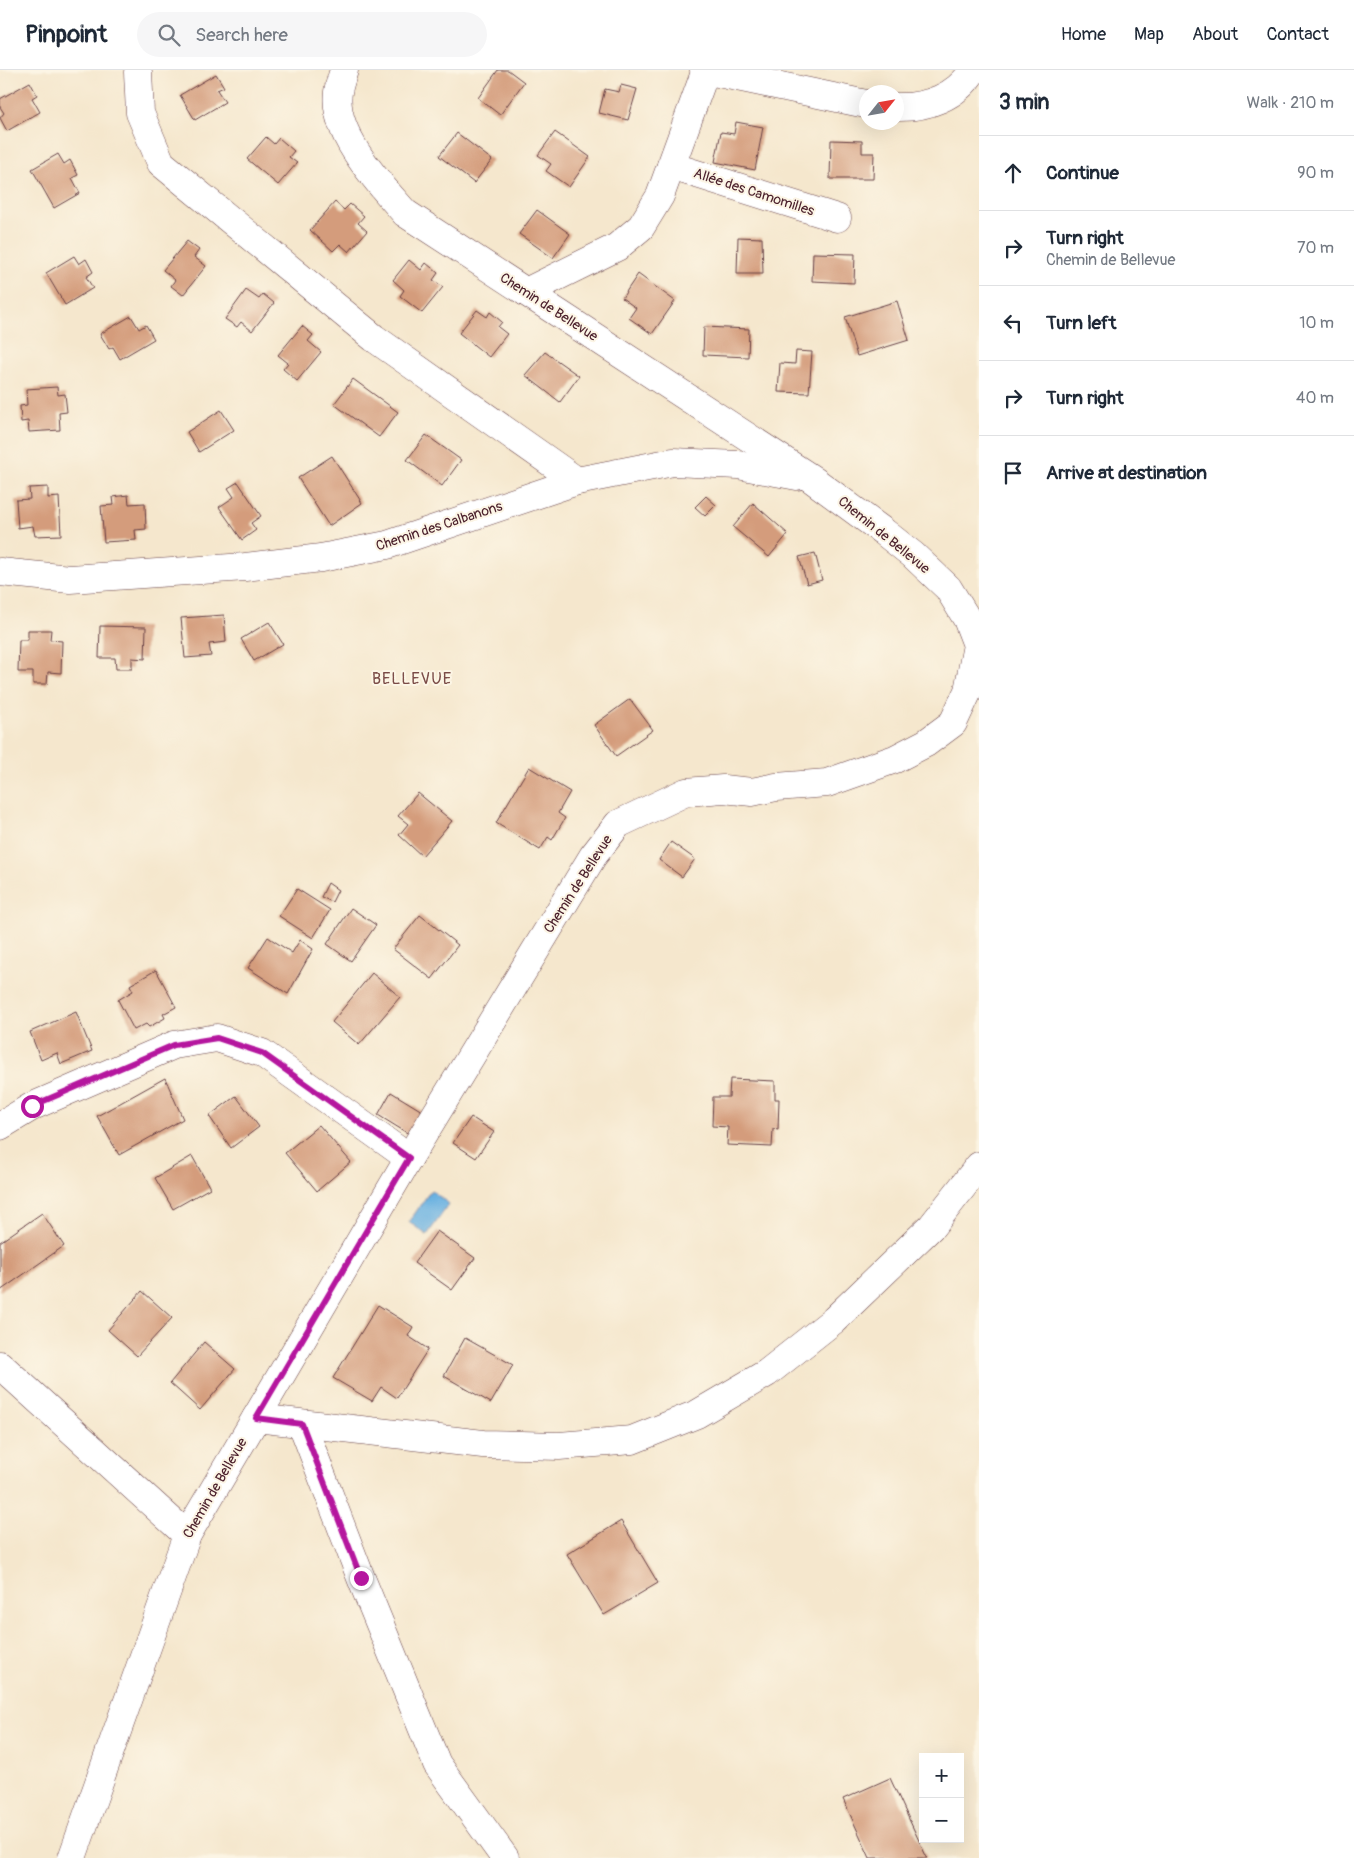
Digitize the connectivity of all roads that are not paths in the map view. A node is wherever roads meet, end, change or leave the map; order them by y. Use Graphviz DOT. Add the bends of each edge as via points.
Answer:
graph roads {
  1 [pos="344,70"];
  2 [pos="705,70"];
  3 [pos="973,70"];
  4 [pos="138,72"];
  5 [pos="859,103"];
  6 [pos="904,107"];
  7 [pos="671,166"];
  8 [pos="837,218"];
  9 [pos="526,292"];
  10 [pos="812,479"];
  11 [pos="577,481"];
  12 [pos="0,572"];
  13 [pos="0,1126"];
  14 [pos="409,1158"];
  15 [pos="979,1166"];
  16 [pos="0,1365"];
  17 [pos="256,1418"];
  18 [pos="302,1424"];
  19 [pos="187,1535"];
  20 [pos="72,1858"];
  21 [pos="505,1858"];
  1 -- 9 [label="street, Chemin de Bellevue" via="337,94 342,128 364,165 405,214"];
  2 -- 5 [label="street"];
  2 -- 7 [label="street"];
  3 -- 6 [label="street" via="968,80 948,96 918,107"];
  4 -- 11 [label="street" via="140,113 161,163 374,338"];
  7 -- 8 [label="street, Allée des Camomilles"];
  7 -- 9 [label="street" via="660,196 641,227 617,248"];
  9 -- 10 [label="street, Chemin de Bellevue"];
  10 -- 11 [label="street, Chemin des Calbanons" via="738,464 673,462"];
  10 -- 14 [label="street, Chemin de Bellevue" via="913,555 948,588 968,618 977,646 968,691 953,723 926,743 895,759 827,784 752,792 723,789 686,792 618,824 593,856"];
  11 -- 12 [label="street, Chemin des Calbanons" via="387,545 321,558 245,567 70,579"];
  13 -- 14 [label="street" via="32,1106 174,1045 217,1038 262,1053"];
  14 -- 17 [label="street, Chemin de Bellevue"];
  15 -- 18 [label="street" via="932,1226 826,1326 759,1377 697,1414 632,1440 559,1446 483,1444"];
  16 -- 19 [label="street"];
  17 -- 18 [label="street"];
  17 -- 19 [label="street, Chemin de Bellevue"];
  18 -- 21 [label="street" via="437,1764"];
  19 -- 20 [label="street, Chemin de Bellevue"];
}
